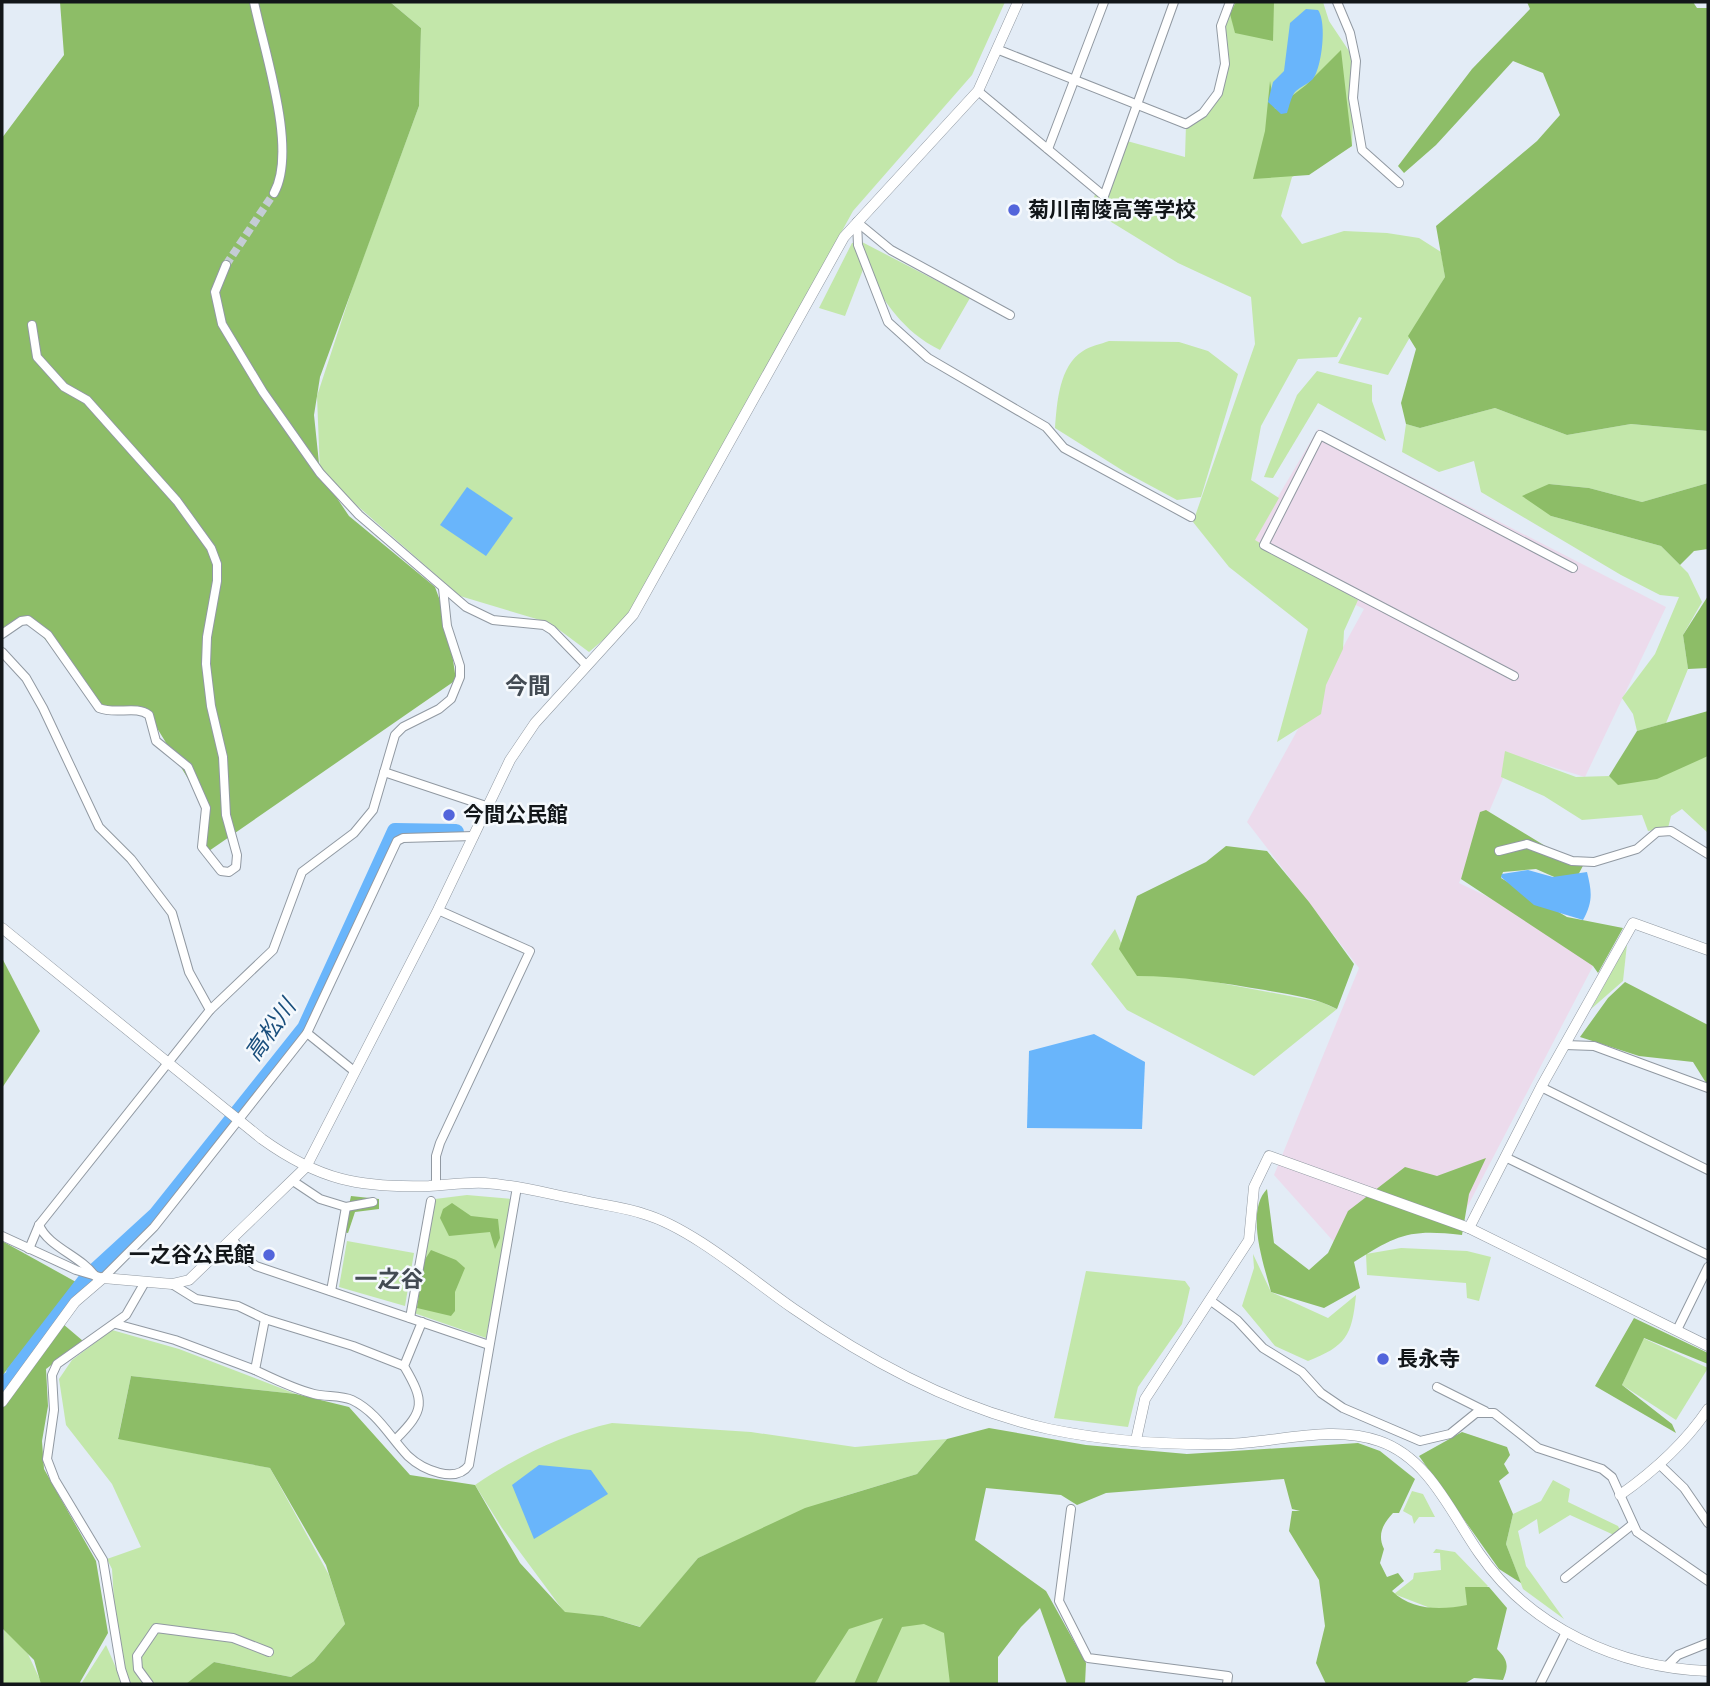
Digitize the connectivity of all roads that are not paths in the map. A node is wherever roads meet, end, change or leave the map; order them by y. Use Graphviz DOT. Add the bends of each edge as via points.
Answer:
graph roads {
  1 [pos="254,2"];
  2 [pos="1018,2"];
  3 [pos="1104,2"];
  4 [pos="1174,2"];
  5 [pos="1230,2"];
  6 [pos="1337,2"];
  7 [pos="999,51"];
  8 [pos="1074,81"];
  9 [pos="978,91"];
  10 [pos="1138,106"];
  11 [pos="1048,149"];
  12 [pos="1399,183"];
  13 [pos="274,194"];
  14 [pos="857,222"];
  15 [pos="226,265"];
  16 [pos="1010,315"];
  17 [pos="32,325"];
  18 [pos="1191,517"];
  19 [pos="1573,568"];
  20 [pos="443,588"];
  21 [pos="2,634"];
  22 [pos="2,652"];
  23 [pos="587,666"];
  24 [pos="1514,676"];
  25 [pos="384,772"];
  26 [pos="486,806"];
  27 [pos="474,836"];
  28 [pos="1499,851"];
  29 [pos="1708,854"];
  30 [pos="438,910"];
  31 [pos="2,928"];
  32 [pos="1708,950"];
  33 [pos="210,1010"];
  34 [pos="307,1033"];
  35 [pos="1565,1045"];
  36 [pos="167,1062"];
  37 [pos="354,1071"];
  38 [pos="1541,1087"];
  39 [pos="1708,1088"];
  40 [pos="235,1117"];
  41 [pos="1505,1157"];
  42 [pos="306,1167"];
  43 [pos="1708,1170"];
  44 [pos="293,1181"];
  45 [pos="436,1185"];
  46 [pos="517,1187"];
  47 [pos="431,1201"];
  48 [pos="373,1202"];
  49 [pos="346,1207"];
  50 [pos="39,1225"];
  51 [pos="1469,1228"];
  52 [pos="2,1236"];
  53 [pos="233,1240"];
  54 [pos="29,1248"];
  55 [pos="1708,1255"];
  56 [pos="1708,1267"];
  57 [pos="99,1277"];
  58 [pos="145,1282"];
  59 [pos="172,1284"];
  60 [pos="331,1291"];
  61 [pos="1211,1301"];
  62 [pos="410,1318"];
  63 [pos="265,1319"];
  64 [pos="422,1322"];
  65 [pos="116,1324"];
  66 [pos="1677,1330"];
  67 [pos="489,1345"];
  68 [pos="1708,1346"];
  69 [pos="404,1366"];
  70 [pos="255,1370"];
  71 [pos="1437,1387"];
  72 [pos="2,1402"];
  73 [pos="1708,1409"];
  74 [pos="1486,1412"];
  75 [pos="396,1439"];
  76 [pos="1136,1440"];
  77 [pos="1659,1464"];
  78 [pos="1620,1495"];
  79 [pos="1071,1509"];
  80 [pos="1708,1523"];
  81 [pos="1633,1524"];
  82 [pos="1566,1578"];
  83 [pos="1708,1581"];
  84 [pos="1566,1632"];
  85 [pos="1708,1643"];
  86 [pos="269,1652"];
  87 [pos="1666,1667"];
  88 [pos="1708,1671"];
  89 [pos="126,1684"];
  90 [pos="149,1684"];
  91 [pos="1227,1684"];
  92 [pos="1540,1684"];
  1 -- 13 [label="street" via="284,146 283,172"];
  2 -- 7 [label="street"];
  3 -- 8 [label="street"];
  4 -- 10 [label="street"];
  5 -- 10 [label="street" via="1221,26 1223,78 1203,113 1186,124"];
  6 -- 12 [label="street" via="1356,61 1353,98 1362,150"];
  7 -- 8 [label="street"];
  7 -- 9 [label="street"];
  8 -- 10 [label="street"];
  8 -- 11 [label="street"];
  9 -- 11 [label="street"];
  9 -- 14 [label="street"];
  10 -- 11 [label="street" via="1104,196"];
  14 -- 16 [label="street" via="891,250"];
  14 -- 18 [label="street" via="858,245 888,322 928,358 1046,427 1063,448"];
  14 -- 23 [label="street" via="825,268 633,615"];
  15 -- 20 [label="street" via="215,292 217,311 296,443 359,514"];
  17 -- 21 [label="street" via="37,357 64,387 87,400 177,501 211,548 217,581 206,664 236,867 221,871 202,847 206,808 188,767 156,741 149,715 143,710 111,713 99,708 48,635 29,620"];
  19 -- 24 [label="street" via="1320,435 1264,545"];
  20 -- 23 [label="street" via="479,615 552,630"];
  20 -- 25 [label="street" via="447,626 460,666 457,687 439,709 395,735"];
  22 -- 33 [label="street" via="26,678 43,708 99,827 131,859 172,913 189,972"];
  23 -- 26 [label="street" via="521,741"];
  25 -- 26 [label="street"];
  25 -- 33 [label="street" via="364,824 302,872 273,950"];
  26 -- 27 [label="street"];
  27 -- 30 [label="street"];
  27 -- 34 [label="street" via="397,841"];
  28 -- 29 [label="street" via="1527,844 1572,861 1594,862 1637,849 1657,832 1671,831"];
  30 -- 37 [label="street"];
  30 -- 45 [label="street" via="530,951 440,1143"];
  31 -- 36 [label="street"];
  32 -- 35 [label="street" via="1633,923"];
  33 -- 36 [label="street"];
  34 -- 37 [label="street"];
  34 -- 40 [label="street"];
  35 -- 38 [label="street"];
  35 -- 39 [label="street" via="1594,1046"];
  36 -- 40 [label="street"];
  36 -- 50 [label="street"];
  37 -- 42 [label="street"];
  38 -- 41 [label="street"];
  38 -- 43 [label="street"];
  40 -- 42 [label="street"];
  40 -- 57 [label="street" via="154,1227"];
  41 -- 51 [label="street"];
  41 -- 55 [label="street"];
  42 -- 44 [label="street"];
  42 -- 45 [label="street" via="378,1187"];
  44 -- 49 [label="street" via="320,1199"];
  44 -- 53 [label="street"];
  45 -- 46 [label="street"];
  46 -- 67 [label="street"];
  46 -- 76 [label="street" via="646,1214 666,1223 852,1346 976,1405 1051,1429"];
  47 -- 62 [label="street"];
  48 -- 49 [label="street"];
  49 -- 60 [label="street"];
  50 -- 54 [label="street"];
  50 -- 57 [label="street" via="43,1234"];
  51 -- 61 [label="street" via="1269,1156 1254,1187 1249,1240"];
  51 -- 66 [label="street"];
  52 -- 54 [label="street"];
  53 -- 59 [label="street" via="189,1280"];
  53 -- 60 [label="street" via="256,1266"];
  54 -- 57 [label="street"];
  56 -- 66 [label="street"];
  57 -- 58 [label="street"];
  57 -- 72 [label="street" via="75,1302"];
  58 -- 59 [label="street"];
  58 -- 65 [label="street"];
  59 -- 63 [label="street" via="196,1299 237,1306"];
  60 -- 62 [label="street"];
  61 -- 74 [label="street" via="1263,1348 1302,1372 1321,1393 1343,1408 1410,1437 1434,1440 1450,1434 1476,1413"];
  61 -- 76 [label="street" via="1145,1399"];
  62 -- 64 [label="street"];
  63 -- 69 [label="street"];
  63 -- 70 [label="street"];
  64 -- 67 [label="street"];
  64 -- 69 [label="street"];
  65 -- 70 [label="street"];
  65 -- 89 [label="street" via="57,1364 52,1375 54,1410 47,1459 103,1560"];
  66 -- 68 [label="street"];
  67 -- 75 [label="street" via="469,1465 463,1474 428,1468 410,1457"];
  69 -- 75 [label="street" via="419,1404 417,1418"];
  70 -- 75 [label="street" via="299,1390 351,1399"];
  71 -- 74 [label="street"];
  73 -- 77 [label="street"];
  74 -- 78 [label="street" via="1494,1413 1538,1448 1602,1469"];
  76 -- 84 [label="street" via="1228,1444 1352,1434 1379,1440 1414,1462 1492,1571"];
  77 -- 78 [label="street"];
  77 -- 80 [label="street" via="1684,1488"];
  78 -- 81 [label="street"];
  79 -- 91 [label="street" via="1059,1601 1088,1658 1228,1676"];
  81 -- 82 [label="street"];
  81 -- 83 [label="street" via="1651,1544"];
  84 -- 87 [label="street" via="1629,1660"];
  84 -- 92 [label="street"];
  85 -- 87 [label="street" via="1678,1654"];
  86 -- 90 [label="street" via="233,1638 156,1628 137,1656 138,1669"];
  87 -- 88 [label="street"];
}
